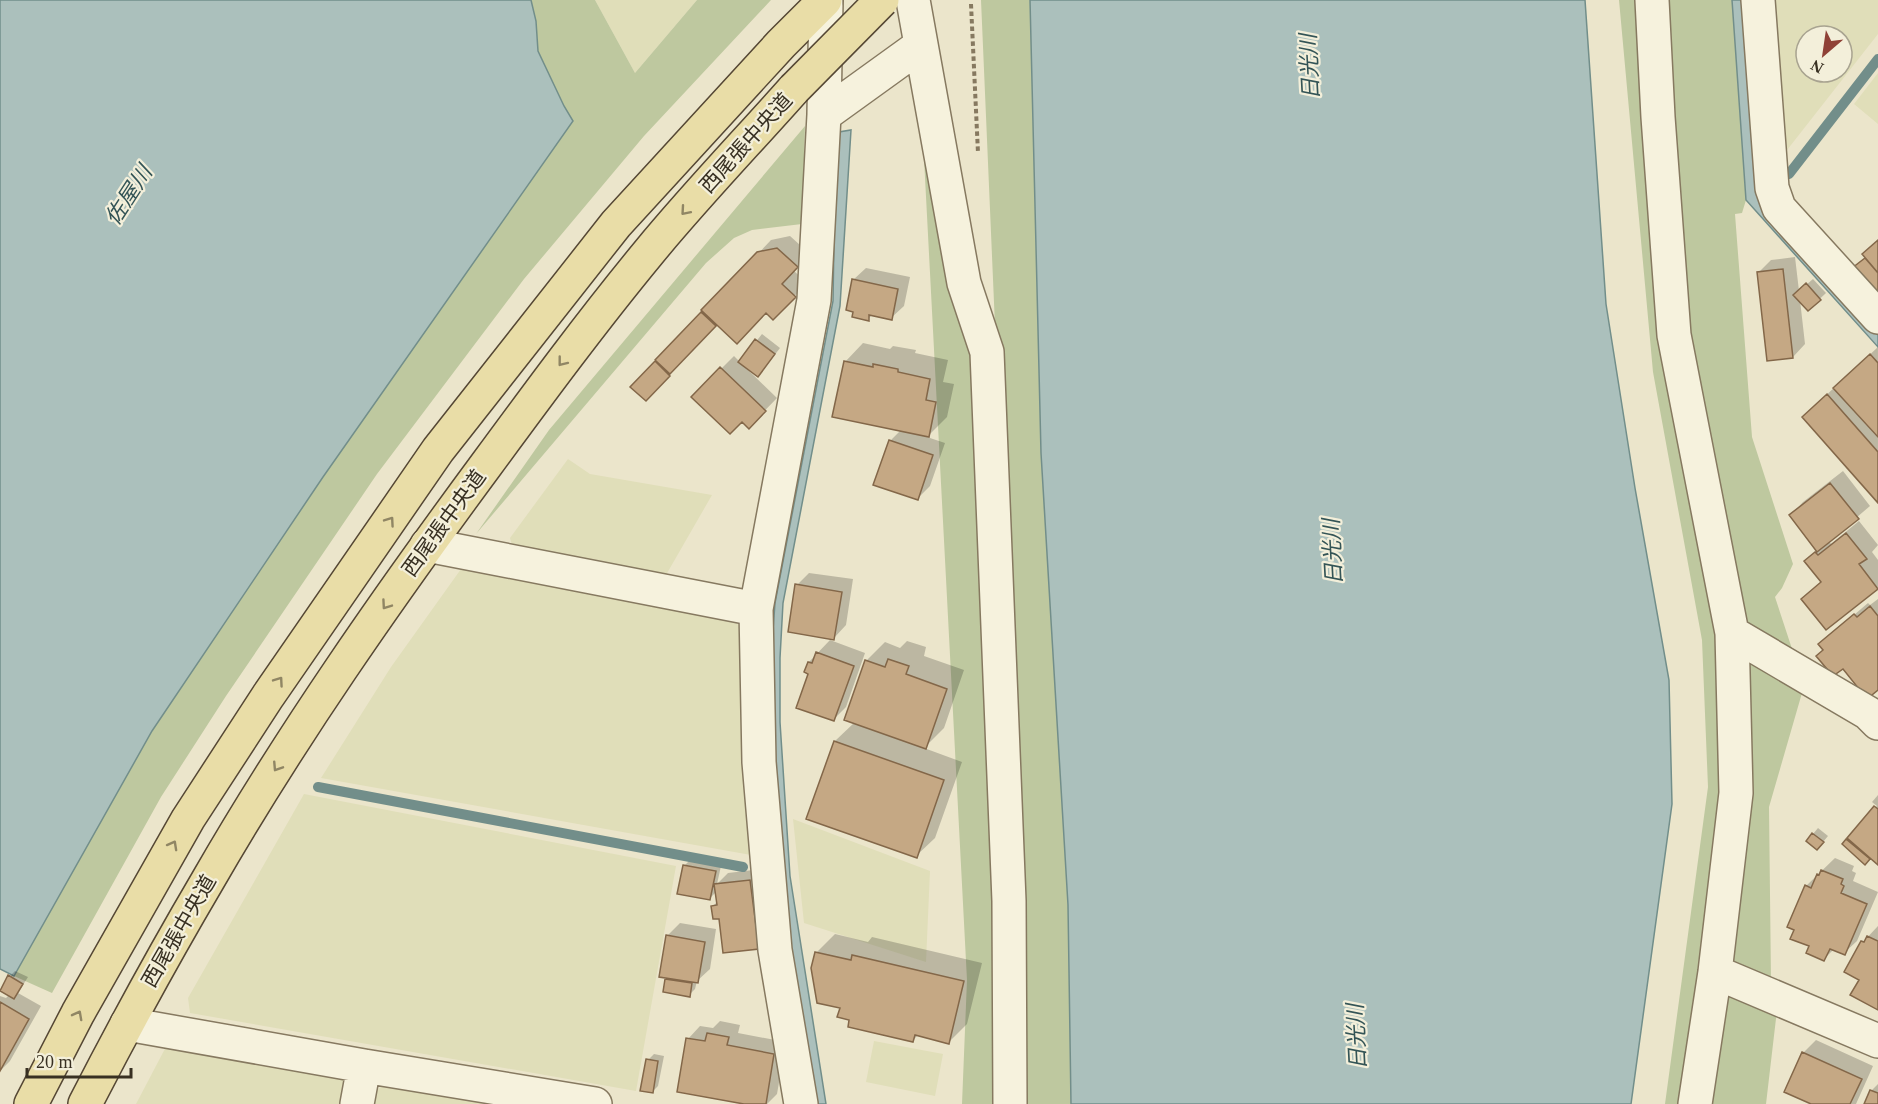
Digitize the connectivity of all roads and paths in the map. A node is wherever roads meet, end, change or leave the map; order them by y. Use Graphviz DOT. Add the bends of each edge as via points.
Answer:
graph roads {
  1 [pos="825,0"];
  2 [pos="882,0"];
  3 [pos="913,0"];
  4 [pos="1652,0"];
  5 [pos="1758,0"];
  6 [pos="921,45"];
  7 [pos="824,115"];
  8 [pos="1878,317"];
  9 [pos="428,545"];
  10 [pos="756,609"];
  11 [pos="1732,633"];
  12 [pos="1875,714"];
  13 [pos="1715,972"];
  14 [pos="127,1023"];
  15 [pos="1878,1041"];
  16 [pos="364,1066"];
  17 [pos="32,1104"];
  18 [pos="85,1104"];
  19 [pos="357,1104"];
  20 [pos="595,1104"];
  21 [pos="801,1104"];
  22 [pos="1010,1104"];
  23 [pos="1695,1104"];
  1 -- 7 [label="street"];
  17 -- 1 [label="main road, 西尾張中央道, one-way" via="78,1013 188,819 438,450 616,224"];
  2 -- 9 [label="main road, 西尾張中央道, one-way, bridge" via="794,89 643,260 561,363"];
  3 -- 6 [label="street"];
  4 -- 11 [label="street" via="1674,335"];
  5 -- 8 [label="street" via="1772,188 1779,208"];
  6 -- 7 [label="street"];
  6 -- 22 [label="street" via="964,283 987,352 1009,901"];
  7 -- 10 [label="street" via="814,300"];
  9 -- 10 [label="street"];
  9 -- 14 [label="main road, 西尾張中央道, one-way" via="269,780"];
  10 -- 21 [label="street" via="759,762 775,950"];
  11 -- 12 [label="street"];
  11 -- 13 [label="street" via="1736,793"];
  13 -- 15 [label="street"];
  13 -- 23 [label="street"];
  14 -- 16 [label="street"];
  14 -- 18 [label="main road, 西尾張中央道"];
  16 -- 19 [label="street"];
  16 -- 20 [label="street"];
}
